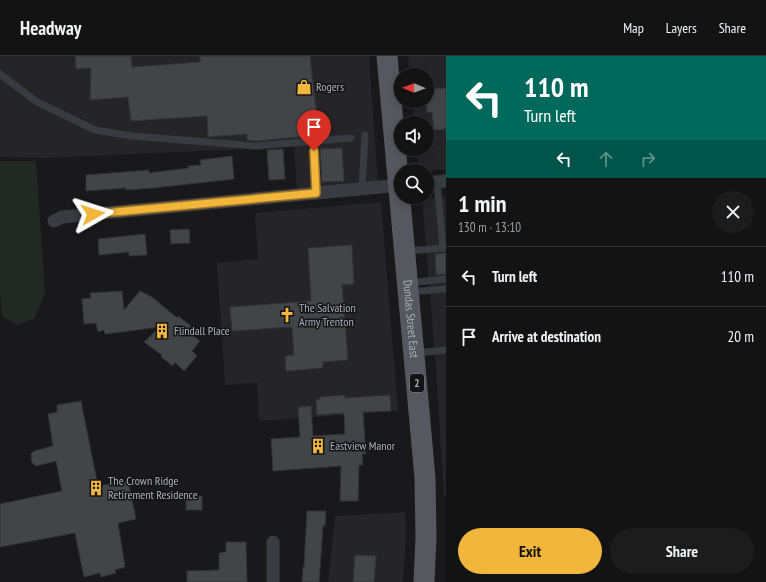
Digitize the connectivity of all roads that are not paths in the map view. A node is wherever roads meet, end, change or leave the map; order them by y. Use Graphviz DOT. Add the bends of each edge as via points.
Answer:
graph roads {
  1 [pos="387,56"];
  2 [pos="0,74"];
  3 [pos="365,135"];
  4 [pos="351,138"];
  5 [pos="314,151"];
  6 [pos="398,164"];
  7 [pos="437,182"];
  8 [pos="394,185"];
  9 [pos="362,188"];
  10 [pos="316,193"];
  11 [pos="401,204"];
  12 [pos="54,221"];
  13 [pos="444,248"];
  14 [pos="405,251"];
  15 [pos="446,279"];
  16 [pos="409,288"];
  17 [pos="446,289"];
  18 [pos="446,350"];
  19 [pos="414,353"];
  20 [pos="273,542"];
  21 [pos="273,582"];
  22 [pos="424,582"];
  1 -- 6 [label="main road, Dundas Street East / 2"];
  2 -- 4 [label="lane" via="37,102 95,130 132,136 256,146"];
  3 -- 9 [label="lane"];
  5 -- 10 [label="lane"];
  7 -- 13 [label="lane"];
  8 -- 9 [label="street"];
  9 -- 10 [label="street"];
  10 -- 12 [label="street" via="62,217"];
  11 -- 14 [label="main road, Dundas Street East / 2"];
  13 -- 14 [label="lane"];
  14 -- 16 [label="main road, Dundas Street East / 2"];
  15 -- 16 [label="lane"];
  16 -- 17 [label="lane"];
  16 -- 19 [label="main road, Dundas Street East / 2"];
  18 -- 19 [label="lane"];
  19 -- 22 [label="main road, Dundas Street East / 2" via="425,478"];
  20 -- 21 [label="street"];
}
